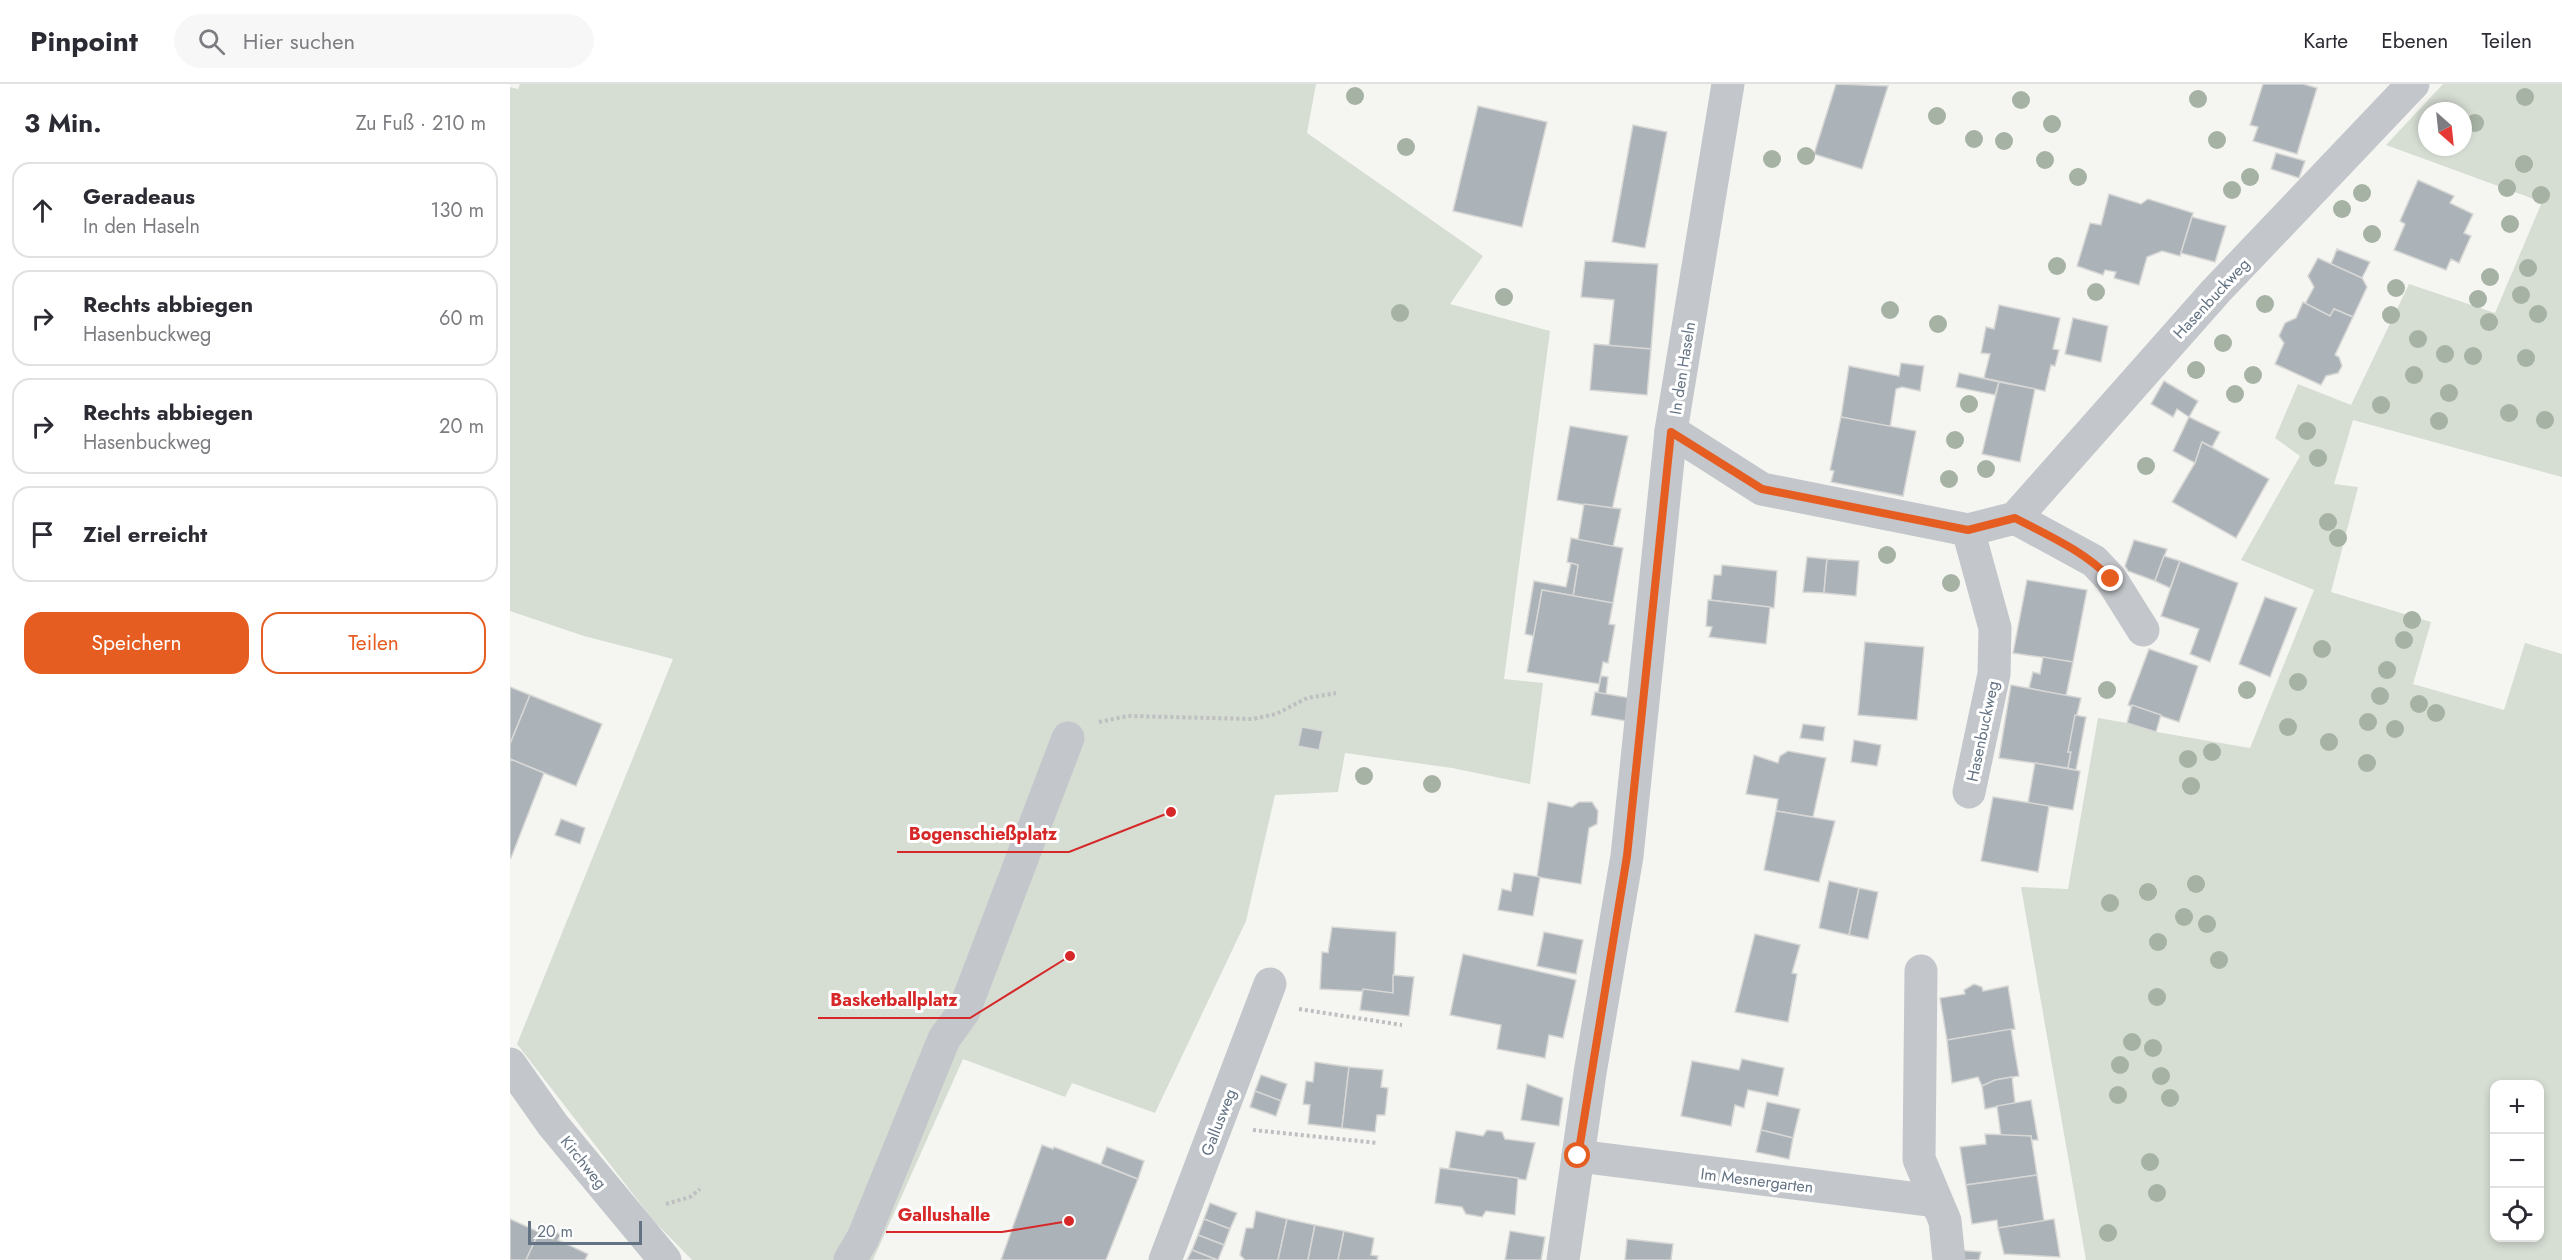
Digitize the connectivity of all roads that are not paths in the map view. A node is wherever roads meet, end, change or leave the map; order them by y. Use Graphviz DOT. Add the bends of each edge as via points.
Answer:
graph roads {
  1 [pos="1728,84"];
  2 [pos="2413,84"];
  3 [pos="1671,432"];
  4 [pos="2015,518"];
  5 [pos="1968,530"];
  6 [pos="2143,630"];
  7 [pos="1068,738"];
  8 [pos="1969,792"];
  9 [pos="1921,971"];
  10 [pos="1266,994"];
  11 [pos="510,1064"];
  12 [pos="1578,1156"];
  13 [pos="1935,1201"];
  14 [pos="662,1259"];
  15 [pos="850,1260"];
  16 [pos="1165,1260"];
  17 [pos="1563,1260"];
  18 [pos="1948,1260"];
  1 -- 3 [label="street, In den Haseln"];
  2 -- 4 [label="street, Hasenbuckweg" via="2216,291"];
  3 -- 5 [label="street" via="1762,489"];
  3 -- 12 [label="street, In den Haseln" via="1627,856"];
  4 -- 5 [label="street"];
  4 -- 6 [label="street" via="2094,561 2111,579"];
  5 -- 8 [label="street, Hasenbuckweg" via="1995,628 1994,674"];
  7 -- 15 [label="street" via="964,1011 944,1039 863,1238"];
  9 -- 13 [label="street" via="1919,1159"];
  10 -- 16 [label="street, Gallusweg"];
  11 -- 14 [label="street, Kirchweg" via="553,1125"];
  12 -- 13 [label="street, Im Mesnergarten"];
  12 -- 17 [label="street, In den Haseln"];
  13 -- 18 [label="street" via="1945,1221"];
}
